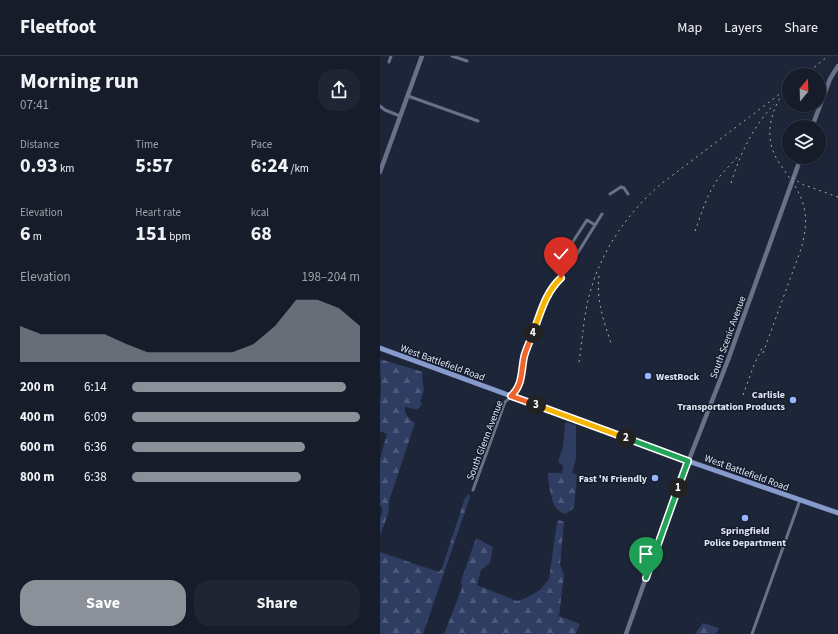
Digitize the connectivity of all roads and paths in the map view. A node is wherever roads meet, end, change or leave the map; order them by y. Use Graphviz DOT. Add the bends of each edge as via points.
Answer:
graph roads {
  1 [pos="391,56"];
  2 [pos="422,56"];
  3 [pos="452,56"];
  4 [pos="467,61"];
  5 [pos="389,62"];
  6 [pos="838,66"];
  7 [pos="408,96"];
  8 [pos="380,106"];
  9 [pos="400,116"];
  10 [pos="815,120"];
  11 [pos="478,121"];
  12 [pos="798,164"];
  13 [pos="380,172"];
  14 [pos="610,194"];
  15 [pos="628,194"];
  16 [pos="602,214"];
  17 [pos="595,226"];
  18 [pos="572,243"];
  19 [pos="380,348"];
  20 [pos="511,396"];
  21 [pos="688,461"];
  22 [pos="473,490"];
  23 [pos="800,500"];
  24 [pos="838,513"];
  25 [pos="626,634"];
  26 [pos="752,634"];
  1 -- 5 [label="street"];
  2 -- 7 [label="main road"];
  3 -- 4 [label="street"];
  6 -- 10 [label="main road" via="830,79"];
  7 -- 9 [label="main road"];
  7 -- 11 [label="street"];
  8 -- 9 [label="street"];
  9 -- 13 [label="main road"];
  12 -- 21 [label="main road, South Scenic Avenue" via="708,414"];
  14 -- 15 [label="street" via="621,187"];
  16 -- 17 [label="street, South Glenn Avenue"];
  17 -- 18 [label="street" via="586,220"];
  17 -- 20 [label="street, South Glenn Avenue" via="567,270 547,295 524,357 517,391"];
  19 -- 20 [label="main road, West Battlefield Road"];
  20 -- 21 [label="main road, West Battlefield Road"];
  20 -- 22 [label="street, South Glenn Avenue" via="505,402"];
  21 -- 23 [label="main road, West Battlefield Road"];
  21 -- 25 [label="main road, South Scenic Avenue"];
  23 -- 24 [label="main road, West Battlefield Road"];
  23 -- 26 [label="street"];
}
